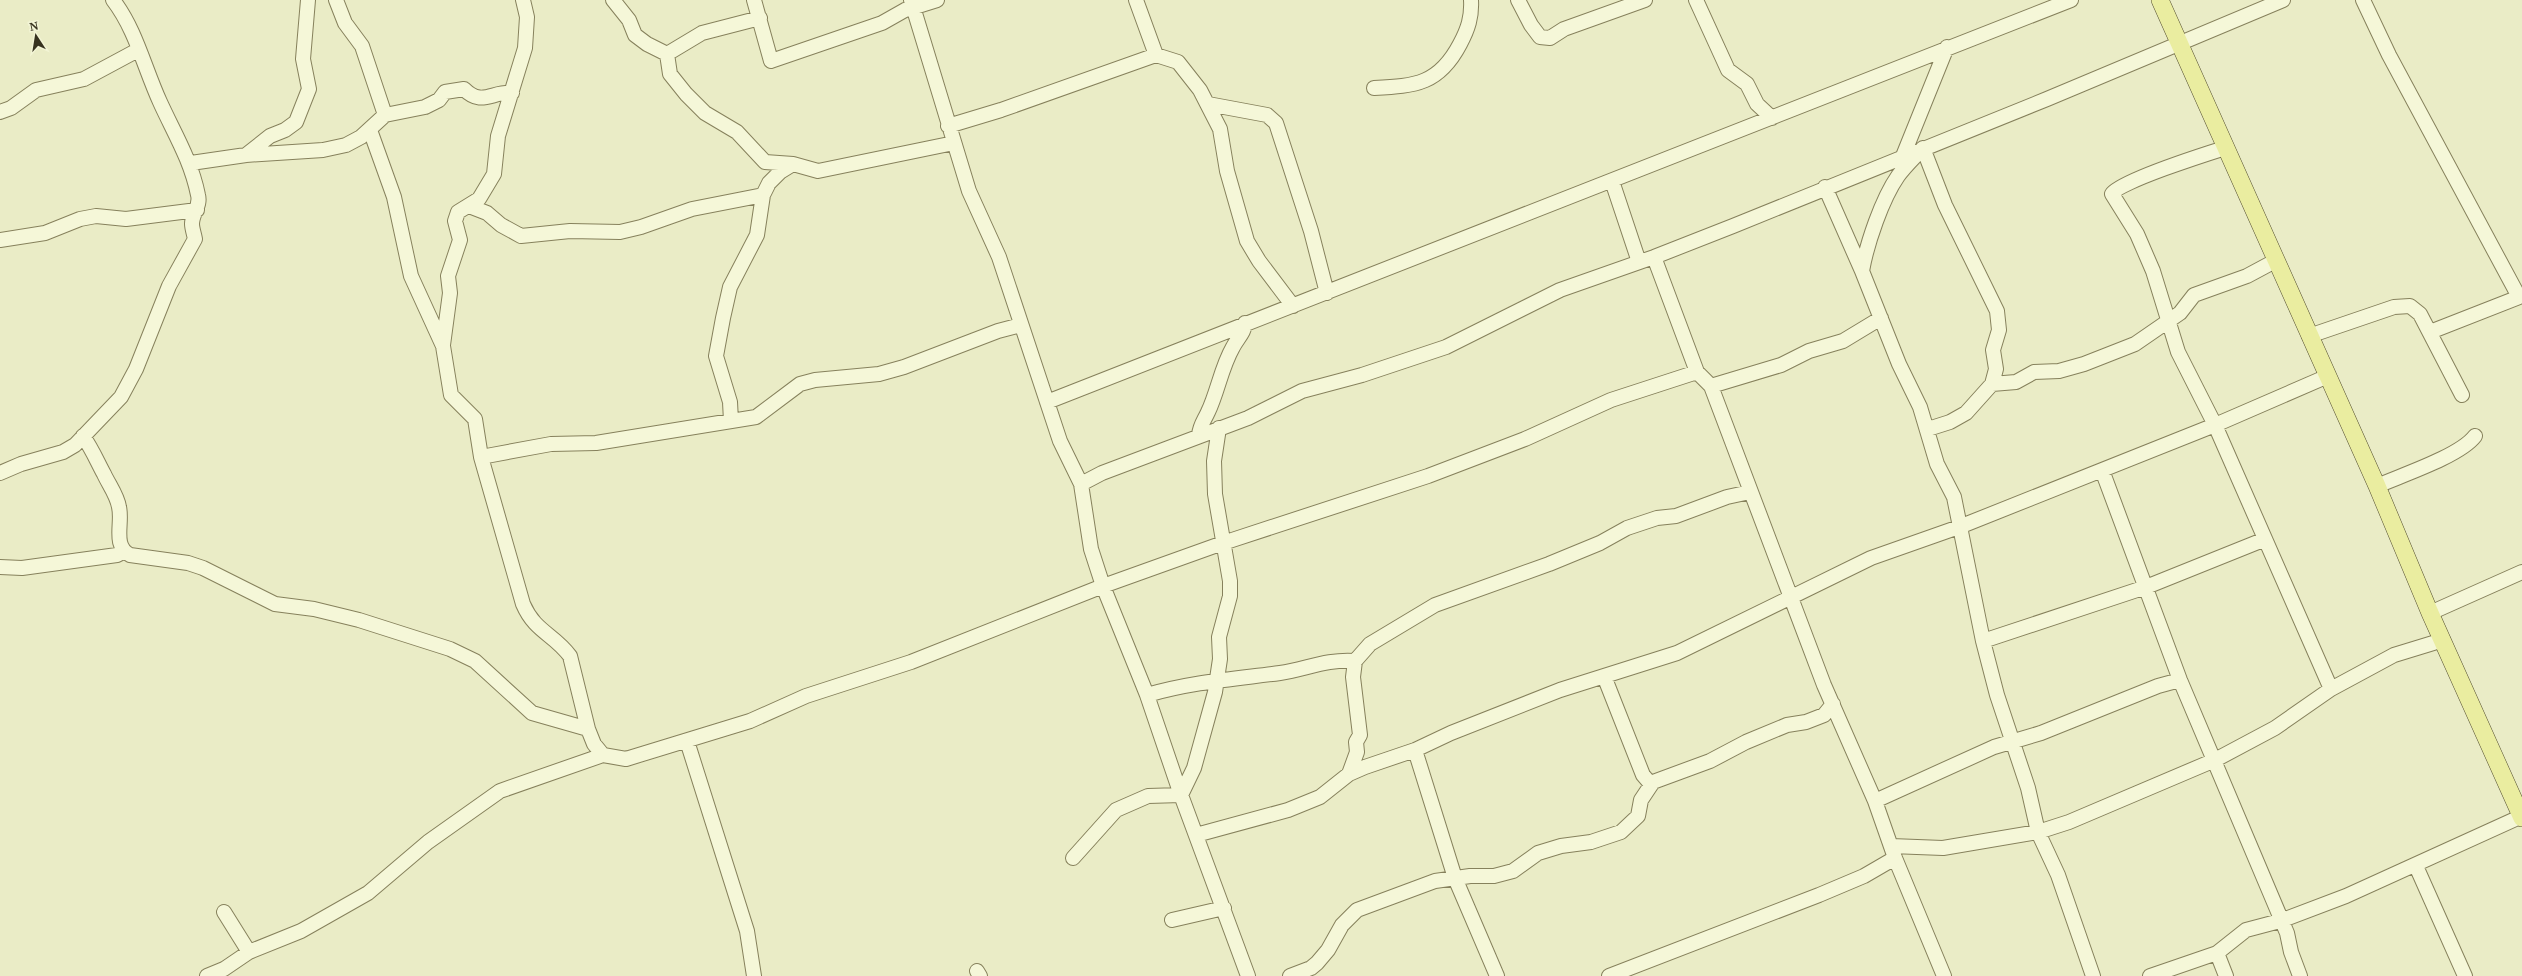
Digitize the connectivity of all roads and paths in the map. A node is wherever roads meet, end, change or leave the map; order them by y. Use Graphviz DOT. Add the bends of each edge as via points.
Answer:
graph roads {
  1 [pos="112,0"];
  2 [pos="308,0"];
  3 [pos="336,0"];
  4 [pos="523,0"];
  5 [pos="613,0"];
  6 [pos="754,0"];
  7 [pos="937,0"];
  8 [pos="1136,0"];
  9 [pos="1471,0"];
  10 [pos="1518,0"];
  11 [pos="1645,0"];
  12 [pos="1696,0"];
  13 [pos="2071,0"];
  14 [pos="2160,0"];
  15 [pos="2283,0"];
  16 [pos="2363,0"];
  17 [pos="912,4"];
  18 [pos="760,18"];
  19 [pos="2178,44"];
  20 [pos="1947,47"];
  21 [pos="138,50"];
  22 [pos="667,54"];
  23 [pos="1156,56"];
  24 [pos="1374,88"];
  25 [pos="512,93"];
  26 [pos="1208,104"];
  27 [pos="0,112"];
  28 [pos="385,115"];
  29 [pos="1772,118"];
  30 [pos="948,126"];
  31 [pos="370,130"];
  32 [pos="954,143"];
  33 [pos="1923,148"];
  34 [pos="2225,148"];
  35 [pos="246,155"];
  36 [pos="1903,156"];
  37 [pos="191,163"];
  38 [pos="793,164"];
  39 [pos="1612,181"];
  40 [pos="1825,187"];
  41 [pos="763,195"];
  42 [pos="469,206"];
  43 [pos="197,210"];
  44 [pos="0,240"];
  45 [pos="1654,257"];
  46 [pos="2275,261"];
  47 [pos="1639,262"];
  48 [pos="1862,271"];
  49 [pos="1327,293"];
  50 [pos="2520,296"];
  51 [pos="1293,306"];
  52 [pos="1881,318"];
  53 [pos="2168,319"];
  54 [pos="1245,323"];
  55 [pos="1021,325"];
  56 [pos="2430,332"];
  57 [pos="2309,336"];
  58 [pos="443,346"];
  59 [pos="1697,372"];
  60 [pos="2328,376"];
  61 [pos="1992,384"];
  62 [pos="1711,386"];
  63 [pos="2462,395"];
  64 [pos="1047,402"];
  65 [pos="731,422"];
  66 [pos="2215,425"];
  67 [pos="1219,428"];
  68 [pos="1928,429"];
  69 [pos="1199,435"];
  70 [pos="83,436"];
  71 [pos="2475,436"];
  72 [pos="481,457"];
  73 [pos="2102,470"];
  74 [pos="0,473"];
  75 [pos="1081,484"];
  76 [pos="2377,486"];
  77 [pos="1750,492"];
  78 [pos="1959,528"];
  79 [pos="2263,540"];
  80 [pos="1223,543"];
  81 [pos="124,552"];
  82 [pos="0,567"];
  83 [pos="2522,572"];
  84 [pos="1103,586"];
  85 [pos="2146,587"];
  86 [pos="1791,597"];
  87 [pos="2430,613"];
  88 [pos="2443,640"];
  89 [pos="1983,641"];
  90 [pos="1355,661"];
  91 [pos="1604,676"];
  92 [pos="1218,679"];
  93 [pos="2180,680"];
  94 [pos="2331,689"];
  95 [pos="1147,695"];
  96 [pos="1833,704"];
  97 [pos="588,729"];
  98 [pos="687,741"];
  99 [pos="2014,741"];
  100 [pos="1415,750"];
  101 [pos="603,755"];
  102 [pos="2215,760"];
  103 [pos="1349,774"];
  104 [pos="1653,782"];
  105 [pos="1181,795"];
  106 [pos="1875,801"];
  107 [pos="2522,817"];
  108 [pos="2038,832"];
  109 [pos="1196,835"];
  110 [pos="1893,852"];
  111 [pos="1074,858"];
  112 [pos="2416,866"];
  113 [pos="1455,878"];
  114 [pos="1224,908"];
  115 [pos="224,912"];
  116 [pos="1172,920"];
  117 [pos="2280,921"];
  118 [pos="249,952"];
  119 [pos="2217,953"];
  120 [pos="207,976"];
  121 [pos="754,976"];
  122 [pos="1248,976"];
  123 [pos="1290,976"];
  124 [pos="1497,976"];
  125 [pos="1609,976"];
  126 [pos="1944,976"];
  127 [pos="2093,976"];
  128 [pos="2150,976"];
  129 [pos="2226,976"];
  130 [pos="2300,976"];
  131 [pos="2465,976"];
  1 -- 21 [label="street" via="133,32"];
  2 -- 35 [label="street" via="303,60 309,89 306,100 296,122 270,136"];
  3 -- 28 [label="street" via="345,23 362,46"];
  4 -- 25 [label="street" via="527,17 526,48"];
  5 -- 22 [label="street" via="629,20 636,35"];
  6 -- 18 [label="street"];
  7 -- 17 [label="street"];
  8 -- 23 [label="street"];
  9 -- 24 [label="street" via="1472,12 1468,30 1450,62 1422,82 1405,87"];
  10 -- 11 [label="street" via="1540,37 1550,38 1564,29"];
  12 -- 29 [label="street" via="1728,70 1747,84 1756,104"];
  13 -- 20 [label="street"];
  14 -- 19 [label="main road"];
  15 -- 19 [label="street"];
  16 -- 50 [label="street" via="2389,55"];
  17 -- 18 [label="street" via="882,23 771,61"];
  17 -- 30 [label="street"];
  18 -- 22 [label="street" via="702,33"];
  19 -- 33 [label="street"];
  19 -- 34 [label="main road"];
  20 -- 29 [label="street"];
  20 -- 36 [label="street"];
  21 -- 27 [label="street" via="84,78 36,90 11,108"];
  21 -- 37 [label="street" via="160,102"];
  22 -- 38 [label="street" via="670,74 706,114 738,132 765,162"];
  23 -- 26 [label="street" via="1178,62 1191,76"];
  23 -- 30 [label="street" via="1002,110"];
  25 -- 28 [label="street" via="486,98 470,95 464,89 446,92 439,100 425,107"];
  25 -- 42 [label="street" via="498,136 494,174 479,199"];
  26 -- 49 [label="street" via="1267,115 1276,123 1311,231"];
  26 -- 51 [label="street" via="1220,129 1227,171 1247,241"];
  28 -- 31 [label="street"];
  29 -- 39 [label="street"];
  30 -- 32 [label="street"];
  31 -- 35 [label="street" via="346,145 322,150"];
  31 -- 58 [label="street" via="394,197 411,276"];
  32 -- 38 [label="street" via="818,172"];
  32 -- 55 [label="street" via="970,191 999,258"];
  33 -- 36 [label="street"];
  33 -- 48 [label="street" via="1899,175 1885,198 1865,253"];
  33 -- 61 [label="street" via="1945,205 1997,311 1999,330 1993,350 1996,369"];
  34 -- 46 [label="main road"];
  34 -- 53 [label="street" via="2134,179 2114,190 2112,194 2137,234"];
  35 -- 37 [label="street"];
  36 -- 40 [label="street"];
  37 -- 43 [label="street" via="199,197"];
  38 -- 41 [label="street" via="769,183"];
  39 -- 47 [label="street"];
  39 -- 49 [label="street"];
  40 -- 45 [label="street"];
  40 -- 48 [label="street"];
  41 -- 42 [label="street" via="692,209 620,232 570,231 521,236 501,225 487,213"];
  41 -- 65 [label="street" via="756,235 730,287 716,356 730,402"];
  42 -- 58 [label="street" via="458,212 455,221 460,240 448,276 450,293"];
  43 -- 44 [label="street" via="126,219 96,216 80,219 46,233"];
  43 -- 70 [label="street" via="192,224 195,239 169,286 136,369 121,397"];
  45 -- 47 [label="street"];
  45 -- 59 [label="street"];
  46 -- 53 [label="street" via="2246,276 2194,295 2180,313"];
  46 -- 57 [label="main road"];
  47 -- 67 [label="street" via="1560,290 1446,347 1362,376 1302,391 1248,418"];
  48 -- 52 [label="street"];
  49 -- 51 [label="street"];
  50 -- 56 [label="street"];
  51 -- 54 [label="street"];
  52 -- 62 [label="street" via="1843,341 1809,351 1781,365"];
  52 -- 68 [label="street"];
  53 -- 61 [label="street" via="2135,344 2084,364 2059,371 2034,372 2016,382"];
  53 -- 66 [label="street" via="2178,352"];
  54 -- 64 [label="street"];
  54 -- 69 [label="street" via="1245,328 1222,370"];
  55 -- 64 [label="street"];
  55 -- 65 [label="street" via="879,374 815,380 800,384 756,417"];
  56 -- 57 [label="street" via="2420,314 2410,306 2394,307"];
  56 -- 63 [label="street"];
  57 -- 60 [label="main road"];
  58 -- 72 [label="street" via="452,395 475,420"];
  59 -- 62 [label="street"];
  59 -- 80 [label="street" via="1611,400 1525,439 1428,476"];
  60 -- 66 [label="street"];
  60 -- 76 [label="main road"];
  61 -- 68 [label="street" via="1966,413 1950,422"];
  62 -- 77 [label="street"];
  64 -- 75 [label="street" via="1060,441"];
  65 -- 72 [label="street" via="696,425 596,443 551,444"];
  66 -- 73 [label="street"];
  66 -- 79 [label="street"];
  67 -- 69 [label="street"];
  67 -- 80 [label="street" via="1214,461 1214,494"];
  68 -- 78 [label="street" via="1937,464 1954,497"];
  69 -- 75 [label="street" via="1102,473"];
  70 -- 74 [label="street" via="75,445 63,452"];
  70 -- 81 [label="street" via="95,453 120,508 120,545"];
  71 -- 76 [label="street" via="2469,443 2445,456"];
  72 -- 97 [label="street" via="523,604 530,619 570,656"];
  73 -- 78 [label="street"];
  73 -- 85 [label="street"];
  75 -- 84 [label="street" via="1091,549"];
  76 -- 87 [label="main road"];
  77 -- 86 [label="street"];
  77 -- 90 [label="street" via="1727,497 1676,516 1657,518 1627,528 1600,543 1549,564 1435,605 1370,644"];
  78 -- 86 [label="street" via="1871,558"];
  78 -- 89 [label="street"];
  79 -- 85 [label="street"];
  79 -- 94 [label="street"];
  80 -- 84 [label="street"];
  80 -- 92 [label="street" via="1230,596 1219,637"];
  81 -- 82 [label="street" via="22,568"];
  81 -- 97 [label="street" via="188,563 275,604 314,609 359,620 450,649 475,661 532,712"];
  83 -- 87 [label="street"];
  84 -- 95 [label="street"];
  84 -- 98 [label="street" via="912,662 806,696 750,721"];
  85 -- 89 [label="street"];
  85 -- 93 [label="street"];
  86 -- 91 [label="street" via="1677,653"];
  86 -- 96 [label="street"];
  87 -- 88 [label="main road"];
  88 -- 94 [label="street" via="2394,655"];
  88 -- 107 [label="main road"];
  89 -- 99 [label="street" via="1997,695"];
  90 -- 92 [label="street" via="1335,660 1281,673"];
  90 -- 103 [label="street" via="1353,678 1360,735"];
  91 -- 100 [label="street" via="1560,690"];
  91 -- 104 [label="street" via="1643,775 1649,782"];
  92 -- 95 [label="street"];
  92 -- 105 [label="street" via="1194,768"];
  93 -- 99 [label="street"];
  93 -- 102 [label="street"];
  94 -- 102 [label="street" via="2275,728"];
  95 -- 105 [label="street"];
  96 -- 104 [label="street" via="1824,715 1806,722 1787,725 1710,761"];
  96 -- 106 [label="street"];
  97 -- 101 [label="street" via="594,744"];
  98 -- 101 [label="street" via="626,759"];
  98 -- 121 [label="street" via="747,931"];
  99 -- 106 [label="street" via="1994,747"];
  99 -- 108 [label="street"];
  100 -- 103 [label="street"];
  100 -- 113 [label="street"];
  101 -- 118 [label="street" via="500,791 428,842 368,893 301,931"];
  102 -- 108 [label="street" via="2069,822"];
  102 -- 117 [label="street"];
  103 -- 109 [label="street" via="1320,797 1288,810"];
  104 -- 113 [label="street" via="1641,800 1638,816 1621,832 1591,842 1561,846 1538,853 1513,871"];
  105 -- 109 [label="street"];
  105 -- 111 [label="street" via="1148,796 1116,810"];
  106 -- 110 [label="street"];
  107 -- 112 [label="street"];
  108 -- 110 [label="street" via="1943,848"];
  108 -- 127 [label="street" via="2058,875"];
  109 -- 114 [label="street"];
  110 -- 125 [label="street" via="1864,876"];
  110 -- 126 [label="street"];
  112 -- 117 [label="street"];
  112 -- 131 [label="street"];
  113 -- 123 [label="street" via="1436,881 1357,910 1342,924 1328,950 1317,963"];
  113 -- 124 [label="street"];
  114 -- 116 [label="street"];
  114 -- 122 [label="street"];
  115 -- 118 [label="street"];
  117 -- 119 [label="street" via="2246,930"];
  117 -- 130 [label="street" via="2288,933 2291,952"];
  118 -- 120 [label="street" via="224,969"];
  119 -- 128 [label="street"];
  119 -- 129 [label="street"];
}
